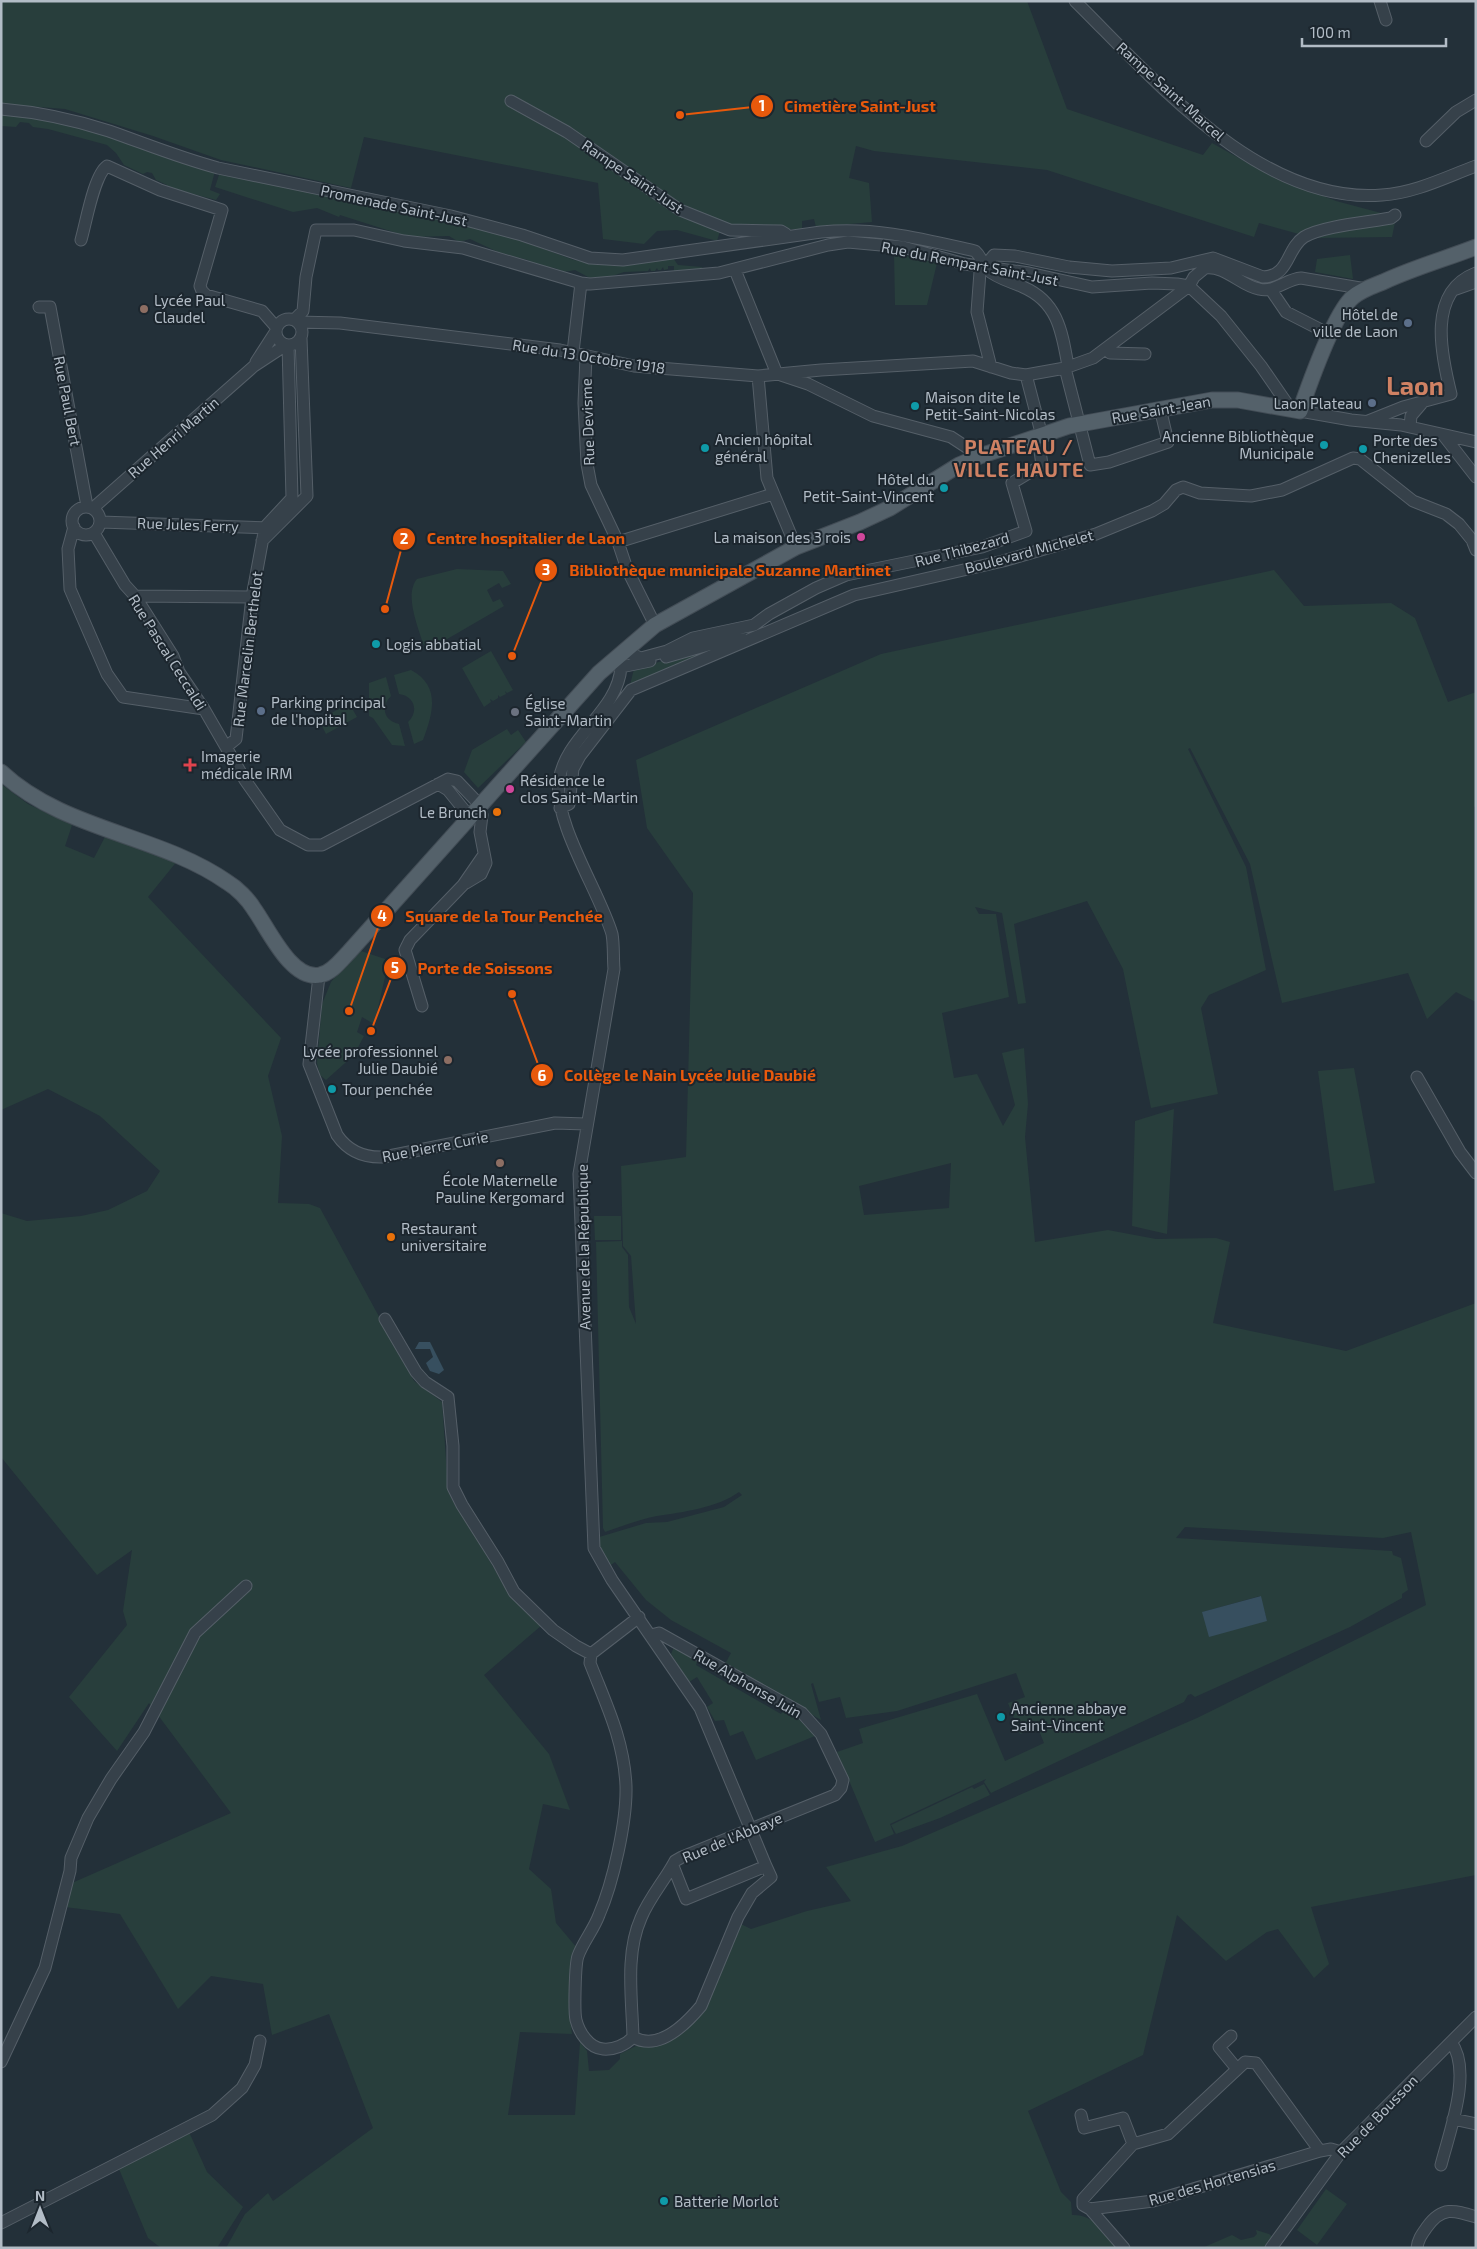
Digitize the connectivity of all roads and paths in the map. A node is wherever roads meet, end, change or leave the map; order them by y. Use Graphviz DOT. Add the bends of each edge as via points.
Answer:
graph roads {
  1 [pos="1075,1"];
  2 [pos="1380,1"];
  3 [pos="1386,20"];
  4 [pos="1476,100"];
  5 [pos="511,101"];
  6 [pos="1,109"];
  7 [pos="1426,142"];
  8 [pos="1476,166"];
  9 [pos="1395,215"];
  10 [pos="789,236"];
  11 [pos="81,240"];
  12 [pos="1476,247"];
  13 [pos="985,269"];
  14 [pos="735,270"];
  15 [pos="1476,273"];
  16 [pos="1476,282"];
  17 [pos="581,283"];
  18 [pos="1189,286"];
  19 [pos="1366,289"];
  20 [pos="1454,289"];
  21 [pos="1271,290"];
  22 [pos="39,307"];
  23 [pos="296,321"];
  24 [pos="330,322"];
  25 [pos="276,329"];
  26 [pos="1331,335"];
  27 [pos="301,337"];
  28 [pos="287,345"];
  29 [pos="1105,349"];
  30 [pos="573,352"];
  31 [pos="1145,354"];
  32 [pos="586,356"];
  33 [pos="254,366"];
  34 [pos="991,367"];
  35 [pos="1067,367"];
  36 [pos="777,374"];
  37 [pos="1026,375"];
  38 [pos="758,376"];
  39 [pos="1423,402"];
  40 [pos="1160,408"];
  41 [pos="1295,409"];
  42 [pos="1368,421"];
  43 [pos="305,422"];
  44 [pos="290,423"];
  45 [pos="1078,424"];
  46 [pos="1410,427"];
  47 [pos="1444,436"];
  48 [pos="1034,438"];
  49 [pos="1476,442"];
  50 [pos="980,456"];
  51 [pos="1476,477"];
  52 [pos="773,494"];
  53 [pos="90,507"];
  54 [pos="101,522"];
  55 [pos="74,527"];
  56 [pos="270,528"];
  57 [pos="94,533"];
  58 [pos="618,542"];
  59 [pos="796,547"];
  60 [pos="1476,550"];
  61 [pos="135,596"];
  62 [pos="252,597"];
  63 [pos="655,625"];
  64 [pos="754,638"];
  65 [pos="619,659"];
  66 [pos="204,709"];
  67 [pos="226,747"];
  68 [pos="1,772"];
  69 [pos="560,808"];
  70 [pos="473,812"];
  71 [pos="480,832"];
  72 [pos="318,976"];
  73 [pos="422,1006"];
  74 [pos="1416,1076"];
  75 [pos="586,1124"];
  76 [pos="1476,1173"];
  77 [pos="385,1319"];
  78 [pos="246,1586"];
  79 [pos="639,1617"];
  80 [pos="651,1634"];
  81 [pos="591,1654"];
  82 [pos="843,1780"];
  83 [pos="751,1827"];
  84 [pos="673,1866"];
  85 [pos="768,1871"];
  86 [pos="1476,2017"];
  87 [pos="1231,2036"];
  88 [pos="633,2037"];
  89 [pos="260,2041"];
  90 [pos="1452,2042"];
  91 [pos="1,2062"];
  92 [pos="1237,2069"];
  93 [pos="1081,2115"];
  94 [pos="1453,2119"];
  95 [pos="1476,2124"];
  96 [pos="1133,2144"];
  97 [pos="1320,2151"];
  98 [pos="1340,2152"];
  99 [pos="1441,2165"];
  100 [pos="1086,2207"];
  101 [pos="1476,2217"];
  102 [pos="1,2223"];
  103 [pos="1124,2248"];
  104 [pos="1271,2248"];
  105 [pos="1417,2248"];
  1 -- 8 [label="street, Rampe Saint-Marcel" via="1202,124 1244,154 1292,179 1333,191 1382,195 1414,189"];
  2 -- 3 [label="street"];
  4 -- 7 [label="street" via="1456,112"];
  5 -- 10 [label="street, Rampe Saint-Just" via="567,132 680,210 730,230 781,231"];
  6 -- 10 [label="street, Promenade Saint-Just" via="42,114 107,130 181,158 218,168 451,216 590,258 623,260"];
  9 -- 13 [label="street" via="1313,232 1298,241 1283,269 1270,277 1213,258 1171,268 1101,271 999,255 990,257"];
  10 -- 13 [label="street, Promenade Saint-Just" via="839,230 883,231 975,251"];
  11 -- 25 [label="street" via="102,169 107,166 160,190 222,210 200,286 202,291 206,295 262,311"];
  12 -- 19 [label="main road"];
  13 -- 14 [label="street, Rue du Rempart Saint-Just" via="902,247 848,242"];
  13 -- 18 [label="street, Rue du Rempart Saint-Just" via="1029,273 1092,288 1152,283"];
  13 -- 34 [label="street" via="977,312"];
  13 -- 35 [label="street" via="1037,293 1053,312 1063,334"];
  14 -- 17 [label="street, Rue du Rempart Saint-Just" via="603,284"];
  14 -- 36 [label="street"];
  15 -- 20 [label="street" via="1459,282"];
  16 -- 20 [label="street"];
  17 -- 23 [label="street, Rue du Rempart Saint-Just" via="463,248 404,241 354,230 316,230 303,311"];
  17 -- 30 [label="street"];
  18 -- 21 [label="street" via="1198,273 1209,267 1254,288"];
  18 -- 29 [label="street"];
  18 -- 41 [label="street" via="1221,316"];
  19 -- 21 [label="street" via="1300,278"];
  19 -- 26 [label="main road" via="1348,303"];
  20 -- 39 [label="street" via="1445,307 1440,332 1451,394"];
  21 -- 26 [label="street" via="1286,312"];
  22 -- 53 [label="street, Rue Paul Bert" via="50,307"];
  23 -- 24 [label="street, Rue du 13 Octobre 1918"];
  23 -- 25 [label="street" via="286,319"];
  23 -- 27 [label="street" via="301,328"];
  24 -- 27 [label="street"];
  24 -- 30 [label="street, Rue du 13 Octobre 1918"];
  25 -- 28 [label="street" via="279,341"];
  25 -- 33 [label="street, Rue Henri Martin"];
  26 -- 41 [label="main road"];
  27 -- 28 [label="street"];
  27 -- 43 [label="street, Rue Marcelin Berthelot"];
  28 -- 33 [label="street, Rue Henri Martin"];
  28 -- 44 [label="street, Rue Marcelin Berthelot"];
  29 -- 31 [label="street" via="1110,354"];
  29 -- 35 [label="street" via="1093,358"];
  30 -- 32 [label="street, Rue du 13 Octobre 1918"];
  32 -- 38 [label="street, Rue du 13 Octobre 1918" via="624,364"];
  32 -- 58 [label="street, Rue Devisme" via="587,464 591,485"];
  33 -- 53 [label="street, Rue Henri Martin"];
  34 -- 36 [label="street" via="973,361"];
  34 -- 37 [label="street"];
  35 -- 37 [label="street"];
  35 -- 45 [label="street"];
  36 -- 38 [label="street, Rue du 13 Octobre 1918"];
  36 -- 50 [label="street, Rue du 13 Octobre 1918" via="808,384 872,416 939,433"];
  37 -- 48 [label="street"];
  38 -- 52 [label="street" via="767,478"];
  39 -- 42 [label="street"];
  39 -- 46 [label="street" via="1411,416"];
  40 -- 41 [label="main road, Rue Saint-Jean" via="1223,399"];
  40 -- 45 [label="main road, Rue Saint-Jean"];
  40 -- 45 [label="street" via="1168,442 1109,462 1090,465"];
  41 -- 42 [label="street"];
  42 -- 46 [label="street"];
  43 -- 44 [label="street"];
  43 -- 56 [label="street, Rue Marcelin Berthelot" via="307,496"];
  44 -- 56 [label="street, Rue Marcelin Berthelot" via="292,498"];
  45 -- 48 [label="main road, Rue Saint-Jean"];
  46 -- 47 [label="street"];
  47 -- 49 [label="street"];
  47 -- 51 [label="street"];
  48 -- 50 [label="main road, Rue Saint-Jean"];
  48 -- 65 [label="street, Rue Thibezard" via="1042,465 1012,482 1026,531 982,547 846,576 816,588 754,626 693,638 667,651 641,658"];
  50 -- 59 [label="main road, Rue Saint-Jean" via="959,465 890,508"];
  52 -- 58 [label="street"];
  52 -- 59 [label="street"];
  53 -- 54 [label="street" via="99,514"];
  53 -- 55 [label="street" via="82,507 74,513"];
  54 -- 56 [label="street, Rue Jules Ferry"];
  54 -- 57 [label="street"];
  55 -- 57 [label="street" via="80,534"];
  55 -- 66 [label="street" via="68,550 70,589 107,674 123,697"];
  56 -- 62 [label="street, Rue Marcelin Berthelot" via="262,540"];
  57 -- 61 [label="street, Rue Pascal Ceccaldi"];
  58 -- 63 [label="street, Rue Devisme" via="627,569"];
  59 -- 63 [label="main road, Rue Saint-Jean"];
  60 -- 64 [label="street, Boulevard Michelet" via="1459,524 1446,514 1413,501 1360,459 1353,458 1282,490 1251,496 1200,493 1183,488 1176,490 1164,504 1152,511 1096,534 1003,561 862,592"];
  61 -- 62 [label="street"];
  61 -- 66 [label="street, Rue Pascal Ceccaldi"];
  62 -- 67 [label="street, Rue Marcelin Berthelot" via="236,739"];
  63 -- 65 [label="main road, Rue Saint-Jean"];
  64 -- 65 [label="street, Boulevard Michelet" via="722,641 670,657"];
  64 -- 69 [label="street, Boulevard Michelet" via="631,690 580,756 573,769 569,804"];
  65 -- 69 [label="street, Avenue de la République" via="618,685 564,759 558,782"];
  65 -- 70 [label="main road, Rue Saint-Jean"];
  66 -- 67 [label="street, Rue Pascal Ceccaldi"];
  67 -- 70 [label="street, Rue Marcelin Berthelot" via="280,830 308,845 322,845 438,784"];
  68 -- 72 [label="main road" via="30,795 58,810 198,864 229,883 253,907 291,964"];
  69 -- 75 [label="street, Avenue de la République" via="612,936 614,969"];
  70 -- 71 [label="street, Rue Marcelin Berthelot"];
  70 -- 71 [label="street" via="482,815"];
  70 -- 72 [label="main road, Rue Saint-Jean" via="349,952 332,969"];
  71 -- 73 [label="street" via="486,863 481,874 463,885 410,940 405,950"];
  72 -- 75 [label="street, Rue Pierre Curie" via="309,1064 337,1134 356,1152 374,1158 555,1123"];
  74 -- 76 [label="street" via="1460,1152"];
  75 -- 79 [label="street, Avenue de la République" via="578,1174 593,1542 598,1557"];
  77 -- 81 [label="street" via="416,1372 448,1397 453,1487 514,1592 553,1630"];
  78 -- 91 [label="street" via="196,1633 144,1732 88,1818 71,1858 45,1968"];
  79 -- 80 [label="street, Avenue de la République"];
  79 -- 81 [label="street"];
  80 -- 82 [label="street, Rue Alphonse Juin" via="660,1633 802,1713 821,1734"];
  80 -- 83 [label="street, Avenue de la République" via="700,1708"];
  81 -- 88 [label="street" via="590,1663 618,1734 626,1788 618,1849 600,1915 578,1956 576,2019 590,2044 601,2049 617,2048"];
  82 -- 83 [label="street, Rue de l'Abbaye" via="835,1795"];
  83 -- 84 [label="street, Rue de l'Abbaye" via="682,1857"];
  83 -- 85 [label="street, Avenue de la République"];
  84 -- 85 [label="street" via="686,1899"];
  84 -- 88 [label="street, Rue de l'Abbaye" via="641,1916 634,1938 631,1970"];
  85 -- 88 [label="street" via="738,1917 701,2006 679,2030 656,2040"];
  86 -- 90 [label="street, Rue de Bousson"];
  87 -- 92 [label="street" via="1219,2047"];
  89 -- 102 [label="street" via="255,2065 242,2088 212,2115"];
  90 -- 94 [label="street" via="1461,2079"];
  90 -- 98 [label="street, Rue de Bousson"];
  92 -- 96 [label="street" via="1168,2134"];
  92 -- 97 [label="street" via="1244,2062 1256,2063"];
  93 -- 96 [label="street" via="1084,2128 1123,2118"];
  94 -- 95 [label="street"];
  94 -- 99 [label="street"];
  96 -- 100 [label="street" via="1083,2199"];
  97 -- 98 [label="street, Rue des Hortensias" via="1331,2149"];
  97 -- 100 [label="street, Rue des Hortensias" via="1153,2201"];
  98 -- 104 [label="street, Rue de Bousson"];
  100 -- 103 [label="street"];
  101 -- 105 [label="street" via="1455,2211 1434,2216 1418,2239"];
}
